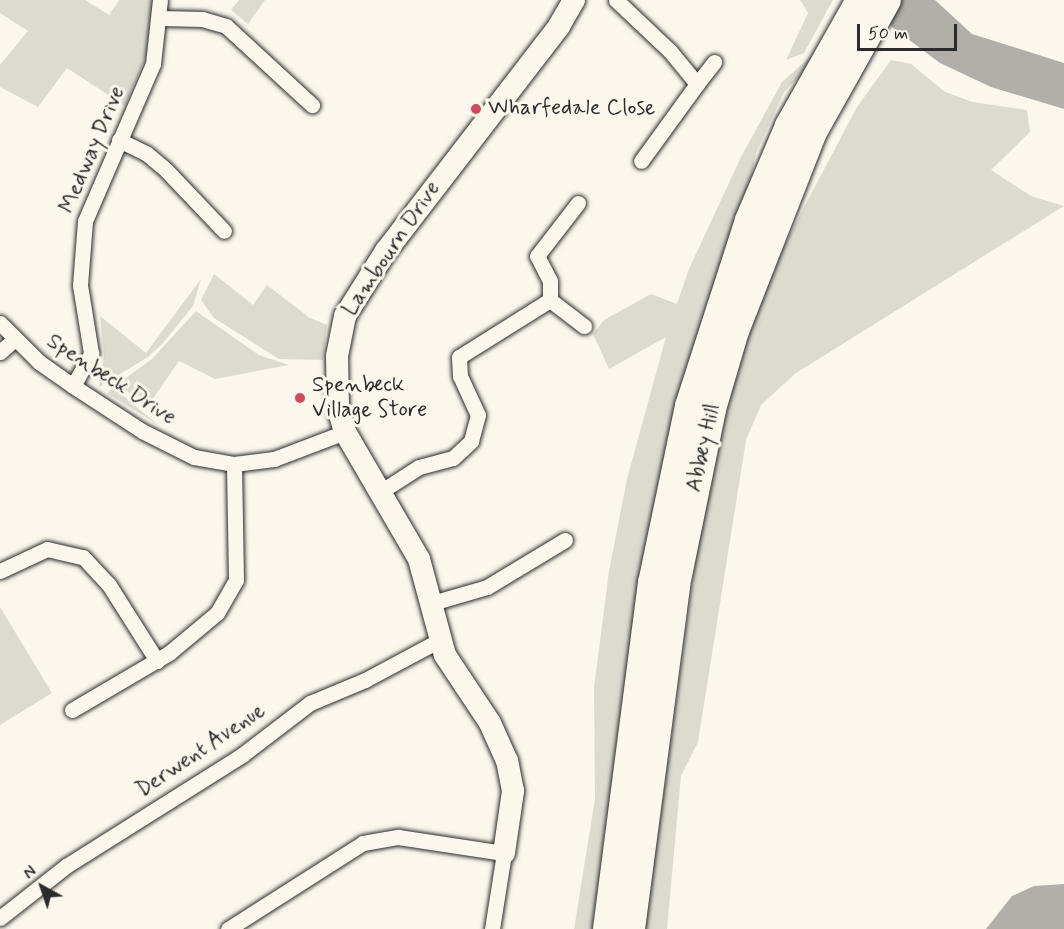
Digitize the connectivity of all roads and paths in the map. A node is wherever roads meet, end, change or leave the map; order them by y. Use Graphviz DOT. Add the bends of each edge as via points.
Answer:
graph roads {
  1 [pos="160,0"];
  2 [pos="574,0"];
  3 [pos="616,0"];
  4 [pos="887,0"];
  5 [pos="858,16"];
  6 [pos="161,18"];
  7 [pos="714,62"];
  8 [pos="696,84"];
  9 [pos="312,105"];
  10 [pos="119,140"];
  11 [pos="641,161"];
  12 [pos="578,202"];
  13 [pos="224,231"];
  14 [pos="550,300"];
  15 [pos="0,323"];
  16 [pos="584,326"];
  17 [pos="14,340"];
  18 [pos="0,352"];
  19 [pos="73,386"];
  20 [pos="345,432"];
  21 [pos="234,464"];
  22 [pos="380,492"];
  23 [pos="565,540"];
  24 [pos="0,571"];
  25 [pos="432,603"];
  26 [pos="438,640"];
  27 [pos="157,661"];
  28 [pos="72,710"];
  29 [pos="504,853"];
  30 [pos="0,918"];
  31 [pos="228,929"];
  32 [pos="492,929"];
  33 [pos="607,929"];
  34 [pos="631,929"];
  1 -- 6 [label="street, Medway Drive"];
  2 -- 20 [label="street, Lambourn Drive" via="559,26 386,251 351,306 339,336 337,356 338,406"];
  3 -- 8 [label="street" via="670,51"];
  4 -- 5 [label="highway, Abbey Hill"];
  5 -- 33 [label="highway, Abbey Hill" via="789,126 749,220 689,406 652,583"];
  5 -- 34 [label="highway, Abbey Hill" via="771,232 712,409 676,585"];
  6 -- 9 [label="street" via="202,19 226,26"];
  6 -- 10 [label="street, Medway Drive" via="153,64"];
  7 -- 8 [label="street"];
  8 -- 11 [label="street"];
  10 -- 13 [label="street" via="146,153 166,170"];
  10 -- 19 [label="street, Medway Drive" via="85,221 80,285 90,353"];
  12 -- 14 [label="street" via="537,256 550,281"];
  14 -- 16 [label="street"];
  14 -- 22 [label="street" via="459,357 460,376 475,404 478,424 464,450 453,458 418,466"];
  15 -- 17 [label="street, Spenbeck Drive"];
  17 -- 18 [label="street"];
  17 -- 19 [label="street, Spenbeck Drive"];
  19 -- 21 [label="street, Spenbeck Drive" via="142,431 194,457"];
  20 -- 21 [label="street, Spenbeck Drive" via="273,459"];
  20 -- 22 [label="street, Lambourn Drive"];
  21 -- 27 [label="street" via="236,580 217,612"];
  22 -- 25 [label="street, Lambourn Drive" via="419,559"];
  23 -- 25 [label="street" via="487,587"];
  24 -- 27 [label="street" via="47,549 83,557 109,585"];
  25 -- 26 [label="street, Lambourn Drive"];
  26 -- 29 [label="street, Lambourn Drive" via="454,672 490,723 507,760 513,791"];
  26 -- 30 [label="street, Derwent Avenue" via="365,680 310,703 242,755 66,866"];
  27 -- 28 [label="street"];
  29 -- 31 [label="street" via="398,837 376,839 351,850"];
  29 -- 32 [label="street, Lambourn Drive"];
}
